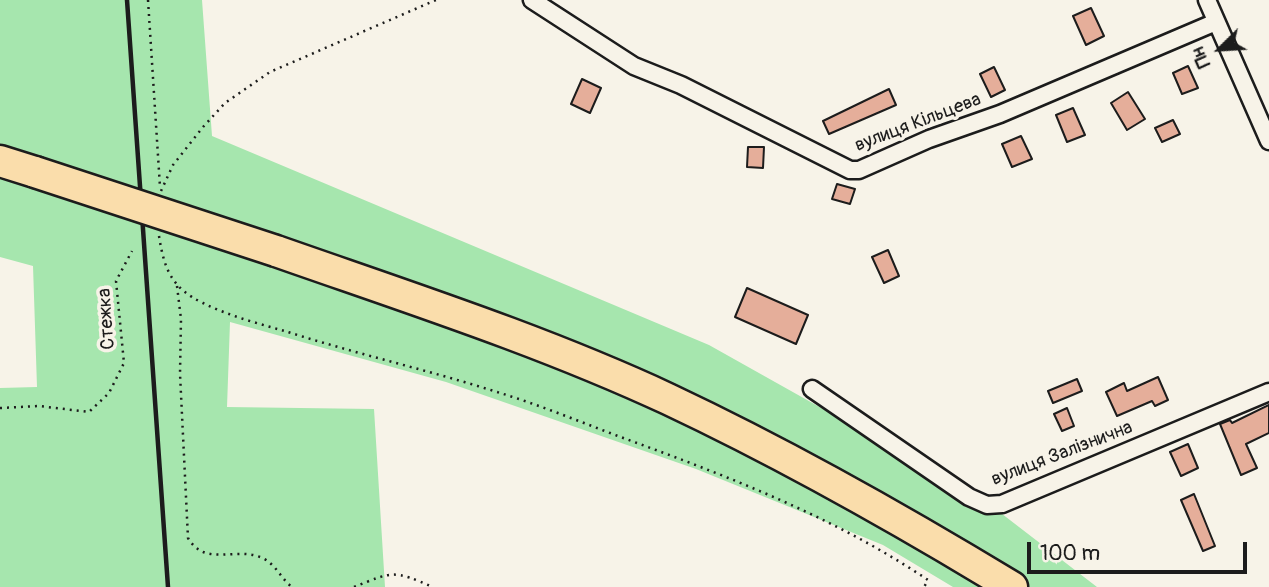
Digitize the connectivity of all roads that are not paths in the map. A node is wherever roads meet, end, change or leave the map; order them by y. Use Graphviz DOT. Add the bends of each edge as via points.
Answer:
graph roads {
  1 [pos="532,0"];
  2 [pos="1207,0"];
  3 [pos="1216,22"];
  4 [pos="1269,141"];
  5 [pos="0,162"];
  6 [pos="812,389"];
  7 [pos="1269,392"];
  8 [pos="1012,587"];
  1 -- 3 [label="street, вулиця Кільцева" via="634,66 850,170 1000,114"];
  2 -- 3 [label="street"];
  3 -- 4 [label="street"];
  5 -- 8 [label="highway, bridge" via="276,251 584,363 773,450"];
  6 -- 7 [label="street, вулиця Залізнична" via="986,505 1002,504 1048,486"];
}
